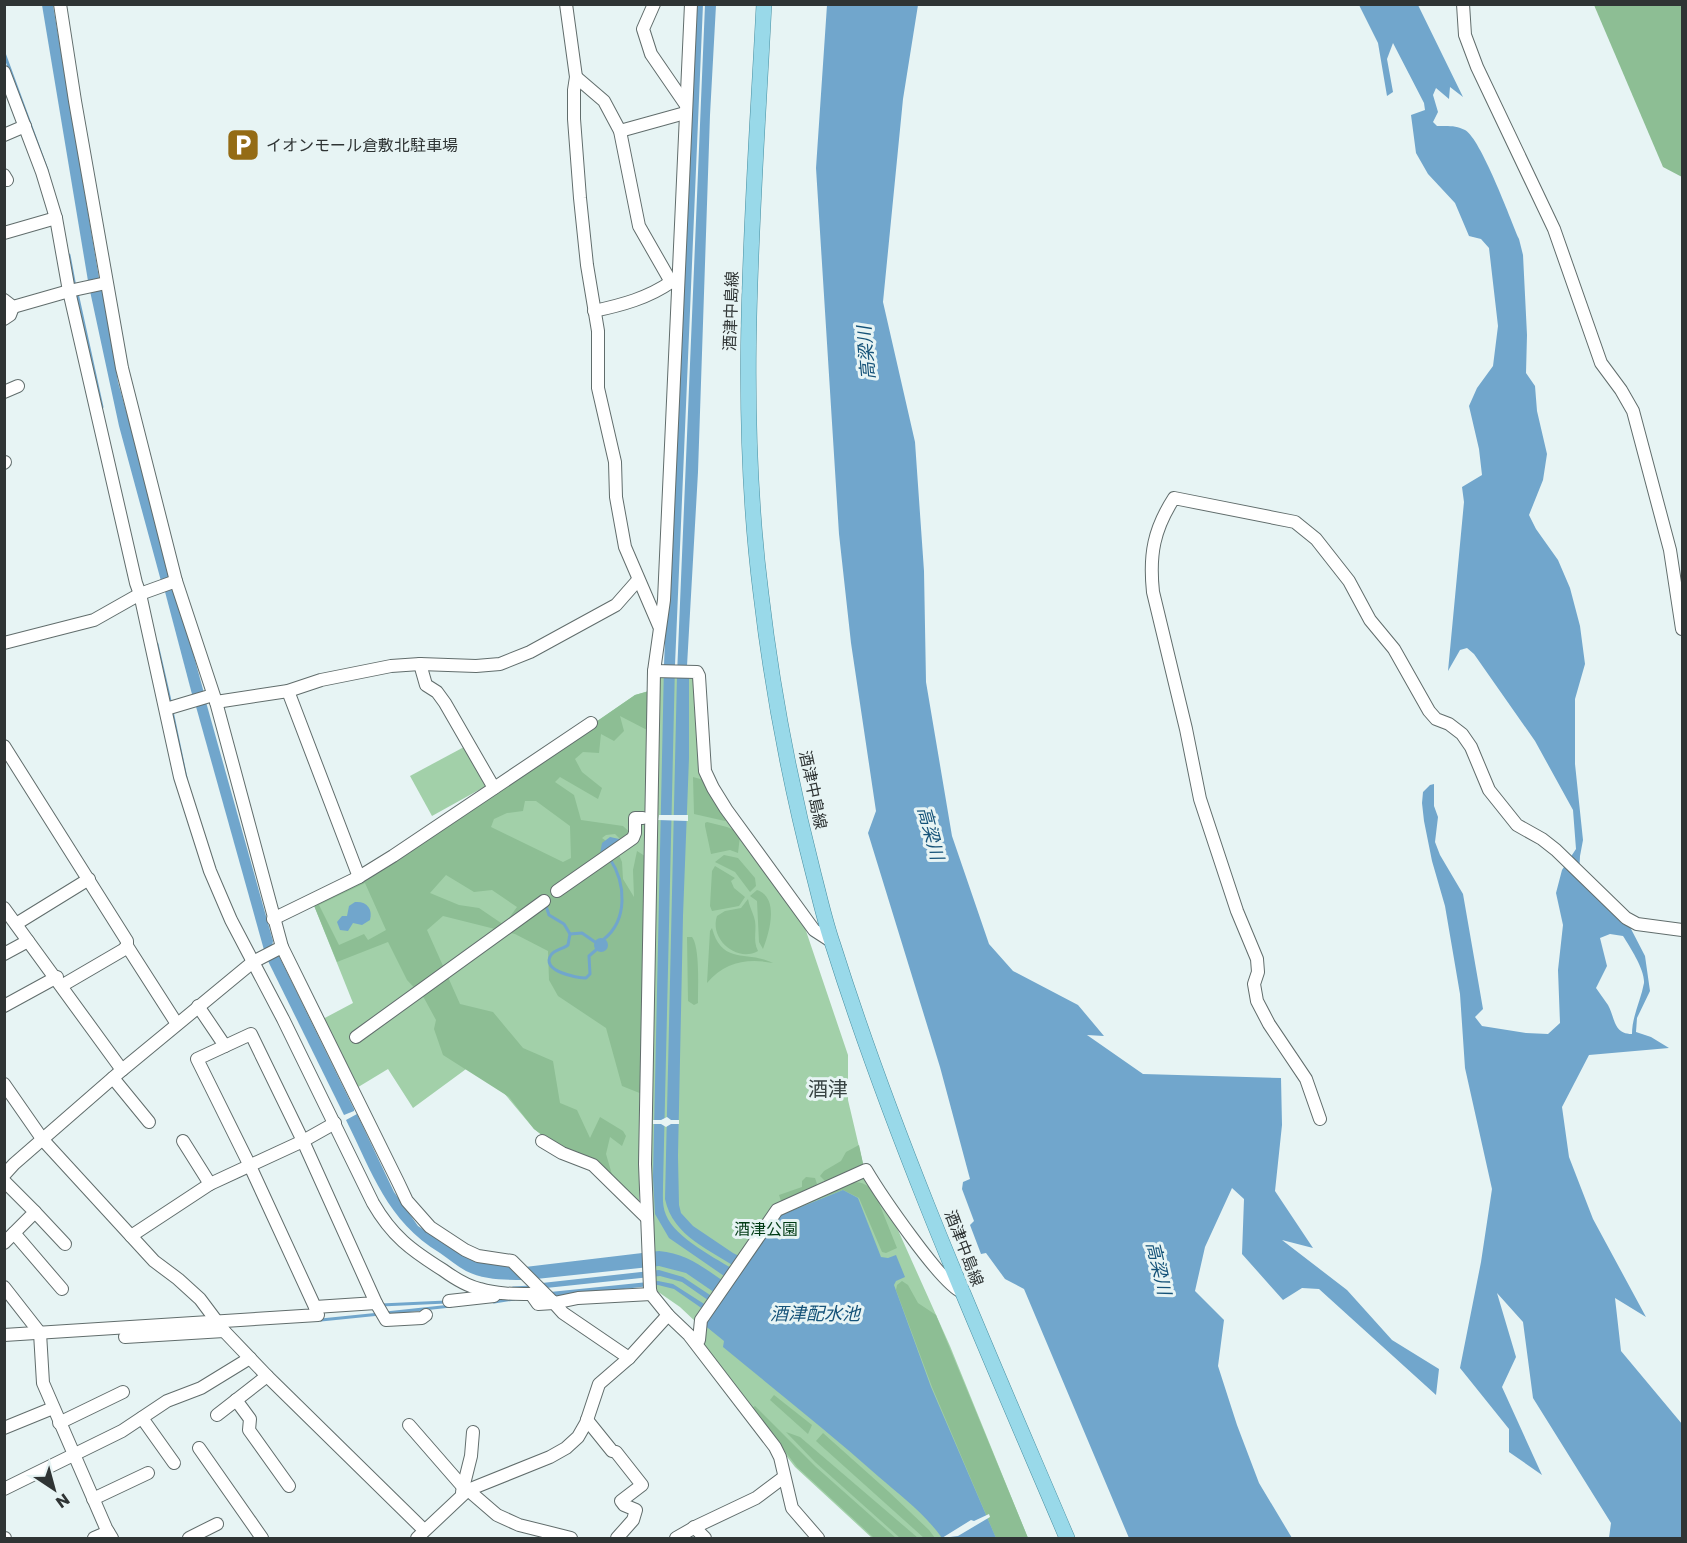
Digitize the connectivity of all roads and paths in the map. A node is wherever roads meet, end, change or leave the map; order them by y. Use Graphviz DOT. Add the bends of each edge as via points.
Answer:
graph roads {
  1 [pos="60,4"];
  2 [pos="566,4"];
  3 [pos="654,4"];
  4 [pos="691,4"];
  5 [pos="764,4"];
  6 [pos="1463,4"];
  7 [pos="4,72"];
  8 [pos="576,77"];
  9 [pos="685,109"];
  10 [pos="25,126"];
  11 [pos="620,131"];
  12 [pos="4,135"];
  13 [pos="56,218"];
  14 [pos="4,232"];
  15 [pos="675,283"];
  16 [pos="105,284"];
  17 [pos="69,291"];
  18 [pos="8,304"];
  19 [pos="594,311"];
  20 [pos="4,319"];
  21 [pos="18,386"];
  22 [pos="4,392"];
  23 [pos="638,580"];
  24 [pos="176,581"];
  25 [pos="140,594"];
  26 [pos="1682,622"];
  27 [pos="659,626"];
  28 [pos="4,643"];
  29 [pos="420,664"];
  30 [pos="657,671"];
  31 [pos="288,691"];
  32 [pos="211,698"];
  33 [pos="166,709"];
  34 [pos="591,723"];
  35 [pos="4,746"];
  36 [pos="494,789"];
  37 [pos="643,818"];
  38 [pos="359,877"];
  39 [pos="88,879"];
  40 [pos="557,891"];
  41 [pos="544,901"];
  42 [pos="4,908"];
  43 [pos="273,919"];
  44 [pos="16,924"];
  45 [pos="1683,930"];
  46 [pos="28,941"];
  47 [pos="831,941"];
  48 [pos="127,946"];
  49 [pos="280,948"];
  50 [pos="4,954"];
  51 [pos="255,961"];
  52 [pos="60,981"];
  53 [pos="4,1006"];
  54 [pos="198,1006"];
  55 [pos="177,1024"];
  56 [pos="356,1038"];
  57 [pos="225,1046"];
  58 [pos="118,1074"];
  59 [pos="4,1084"];
  60 [pos="1320,1119"];
  61 [pos="149,1122"];
  62 [pos="335,1123"];
  63 [pos="43,1140"];
  64 [pos="183,1141"];
  65 [pos="303,1141"];
  66 [pos="542,1141"];
  67 [pos="250,1166"];
  68 [pos="4,1175"];
  69 [pos="4,1181"];
  70 [pos="210,1184"];
  71 [pos="35,1212"];
  72 [pos="647,1218"];
  73 [pos="131,1236"];
  74 [pos="9,1238"];
  75 [pos="65,1244"];
  76 [pos="4,1287"];
  77 [pos="62,1289"];
  78 [pos="651,1291"];
  79 [pos="962,1292"];
  80 [pos="516,1294"];
  81 [pos="449,1301"];
  82 [pos="553,1301"];
  83 [pos="376,1303"];
  84 [pos="316,1311"];
  85 [pos="426,1315"];
  86 [pos="668,1315"];
  87 [pos="217,1320"];
  88 [pos="224,1331"];
  89 [pos="40,1333"];
  90 [pos="4,1335"];
  91 [pos="125,1336"];
  92 [pos="699,1340"];
  93 [pos="250,1358"];
  94 [pos="629,1358"];
  95 [pos="267,1376"];
  96 [pos="123,1392"];
  97 [pos="236,1400"];
  98 [pos="53,1408"];
  99 [pos="217,1415"];
  100 [pos="141,1418"];
  101 [pos="587,1420"];
  102 [pos="59,1423"];
  103 [pos="409,1425"];
  104 [pos="4,1428"];
  105 [pos="473,1432"];
  106 [pos="199,1448"];
  107 [pos="74,1456"];
  108 [pos="174,1463"];
  109 [pos="148,1473"];
  110 [pos="784,1477"];
  111 [pos="289,1485"];
  112 [pos="4,1489"];
  113 [pos="464,1491"];
  114 [pos="93,1499"];
  115 [pos="217,1524"];
  116 [pos="694,1527"];
  117 [pos="420,1534"];
  118 [pos="110,1535"];
  119 [pos="94,1539"];
  120 [pos="189,1539"];
  121 [pos="262,1539"];
  122 [pos="571,1539"];
  123 [pos="617,1539"];
  124 [pos="676,1539"];
  125 [pos="705,1539"];
  126 [pos="818,1539"];
  127 [pos="1067,1539"];
  1 -- 16 [label="street"];
  2 -- 8 [label="street"];
  3 -- 9 [label="street" via="643,28 651,54"];
  4 -- 9 [label="street"];
  5 -- 47 [label="main road, 酒津中島線" via="748,320 752,494 760,593 778,707"];
  6 -- 26 [label="street" via="1465,35 1554,229 1600,363 1633,411 1670,550"];
  7 -- 10 [label="street"];
  8 -- 11 [label="street" via="603,101"];
  8 -- 19 [label="street" via="574,119 579,198"];
  9 -- 11 [label="street"];
  9 -- 15 [label="street"];
  10 -- 12 [label="street"];
  10 -- 13 [label="street"];
  11 -- 15 [label="street" via="639,226"];
  13 -- 14 [label="street"];
  13 -- 17 [label="street"];
  15 -- 19 [label="street" via="619,306"];
  15 -- 27 [label="street" via="664,600"];
  16 -- 17 [label="street"];
  16 -- 24 [label="street"];
  17 -- 18 [label="street"];
  17 -- 25 [label="street"];
  18 -- 20 [label="street" via="10,315"];
  19 -- 23 [label="street" via="598,388 615,462 616,497 625,547"];
  21 -- 22 [label="street"];
  23 -- 27 [label="street"];
  23 -- 29 [label="street" via="616,605 500,664"];
  24 -- 25 [label="street"];
  24 -- 32 [label="street"];
  25 -- 28 [label="street" via="94,620"];
  25 -- 33 [label="street"];
  27 -- 30 [label="street"];
  29 -- 31 [label="street" via="321,680"];
  29 -- 36 [label="street" via="426,685 445,703"];
  30 -- 47 [label="street" via="697,672 705,771 710,783 814,930"];
  30 -- 72 [label="street"];
  31 -- 32 [label="street"];
  31 -- 38 [label="street"];
  32 -- 33 [label="street"];
  32 -- 43 [label="street"];
  33 -- 51 [label="street" via="180,777 210,872"];
  34 -- 36 [label="street"];
  35 -- 39 [label="street"];
  36 -- 38 [label="street"];
  37 -- 40 [label="street" via="635,818 633,838"];
  38 -- 43 [label="street"];
  39 -- 44 [label="street"];
  39 -- 48 [label="street"];
  41 -- 56 [label="street"];
  42 -- 44 [label="street"];
  43 -- 49 [label="street"];
  44 -- 46 [label="street"];
  45 -- 60 [label="street" via="1637,924 1626,918 1556,850 1517,825 1489,790 1467,740 1429,711 1395,649 1370,620 1349,581 1316,538 1295,522 1174,498 1156,530 1151,573 1200,799 1257,959 1257,1001 1306,1079"];
  46 -- 50 [label="street"];
  46 -- 52 [label="street"];
  47 -- 79 [label="main road, 酒津中島線"];
  48 -- 52 [label="street"];
  48 -- 55 [label="street"];
  49 -- 51 [label="street"];
  49 -- 82 [label="street" via="407,1201 419,1216 465,1250 512,1261"];
  51 -- 54 [label="street"];
  51 -- 62 [label="street"];
  52 -- 53 [label="street"];
  52 -- 58 [label="street"];
  54 -- 55 [label="street"];
  54 -- 57 [label="street"];
  55 -- 58 [label="street"];
  57 -- 65 [label="street" via="251,1034"];
  57 -- 67 [label="street" via="197,1059"];
  58 -- 61 [label="street"];
  58 -- 63 [label="street"];
  59 -- 63 [label="street"];
  62 -- 65 [label="street"];
  62 -- 80 [label="street" via="373,1203 398,1238 461,1282 493,1293"];
  63 -- 68 [label="street"];
  63 -- 73 [label="street"];
  64 -- 70 [label="street"];
  65 -- 67 [label="street"];
  65 -- 83 [label="street"];
  66 -- 72 [label="street" via="593,1165"];
  67 -- 70 [label="street"];
  67 -- 84 [label="street"];
  69 -- 71 [label="street"];
  70 -- 73 [label="street"];
  71 -- 74 [label="street"];
  71 -- 75 [label="street"];
  72 -- 78 [label="street"];
  73 -- 87 [label="street" via="200,1299"];
  74 -- 77 [label="street"];
  76 -- 89 [label="street"];
  78 -- 82 [label="street"];
  78 -- 86 [label="street"];
  79 -- 92 [label="street" via="925,1253 866,1170 780,1207 701,1320"];
  79 -- 127 [label="main road, 酒津中島線"];
  80 -- 81 [label="street"];
  80 -- 82 [label="street"];
  82 -- 94 [label="street" via="563,1313"];
  83 -- 84 [label="street"];
  83 -- 85 [label="street" via="386,1320"];
  84 -- 87 [label="street"];
  86 -- 94 [label="street"];
  86 -- 110 [label="street" via="694,1342 775,1447"];
  87 -- 88 [label="street"];
  87 -- 89 [label="street"];
  88 -- 91 [label="street"];
  88 -- 93 [label="street"];
  89 -- 90 [label="street"];
  89 -- 98 [label="street" via="43,1383"];
  93 -- 95 [label="street"];
  93 -- 100 [label="street"];
  94 -- 101 [label="street" via="599,1384"];
  95 -- 97 [label="street"];
  95 -- 117 [label="street"];
  96 -- 102 [label="street"];
  97 -- 99 [label="street"];
  97 -- 111 [label="street" via="250,1419 249,1430"];
  98 -- 102 [label="street"];
  98 -- 104 [label="street"];
  100 -- 107 [label="street"];
  100 -- 108 [label="street"];
  101 -- 113 [label="street" via="566,1448"];
  101 -- 123 [label="street" via="642,1485 621,1501 636,1510"];
  102 -- 107 [label="street"];
  103 -- 113 [label="street"];
  105 -- 113 [label="street"];
  106 -- 121 [label="street"];
  107 -- 112 [label="street"];
  107 -- 114 [label="street"];
  109 -- 114 [label="street"];
  110 -- 116 [label="street" via="756,1498"];
  110 -- 126 [label="street" via="792,1508"];
  113 -- 117 [label="street"];
  113 -- 122 [label="street" via="497,1515 519,1525"];
  114 -- 118 [label="street"];
  115 -- 120 [label="street"];
  116 -- 124 [label="street"];
  116 -- 125 [label="street"];
  118 -- 119 [label="street"];
}
